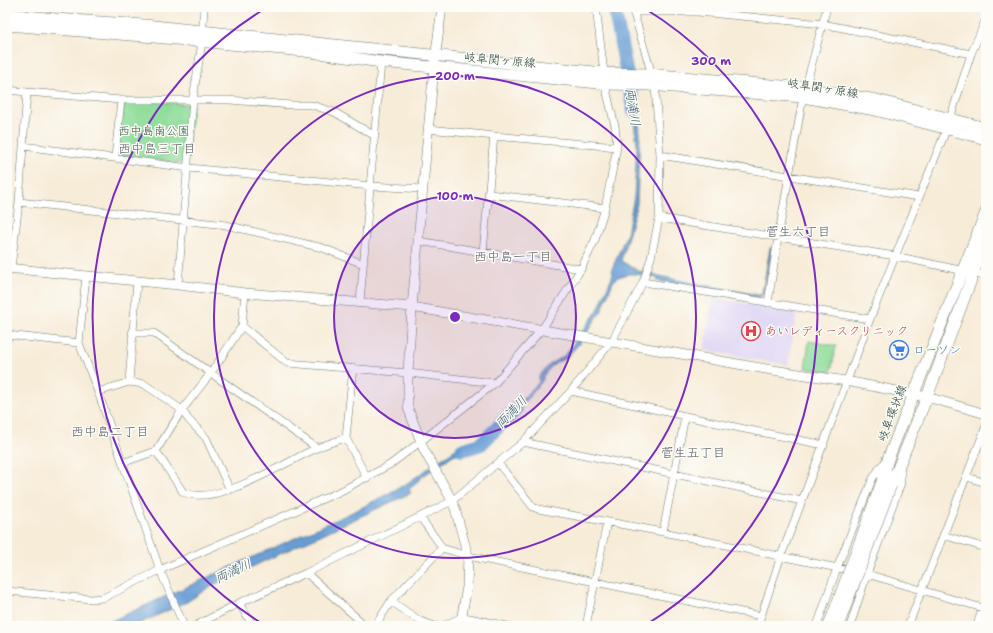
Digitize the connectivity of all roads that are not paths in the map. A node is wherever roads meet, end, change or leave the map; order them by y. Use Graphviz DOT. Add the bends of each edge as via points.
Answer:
graph roads {
  1 [pos="204,7"];
  2 [pos="442,7"];
  3 [pos="596,7"];
  4 [pos="827,7"];
  5 [pos="632,10"];
  6 [pos="698,10"];
  7 [pos="7,14"];
  8 [pos="986,19"];
  9 [pos="823,24"];
  10 [pos="7,25"];
  11 [pos="202,37"];
  12 [pos="971,54"];
  13 [pos="381,62"];
  14 [pos="434,62"];
  15 [pos="607,78"];
  16 [pos="651,80"];
  17 [pos="7,90"];
  18 [pos="27,92"];
  19 [pos="804,92"];
  20 [pos="193,99"];
  21 [pos="121,100"];
  22 [pos="949,123"];
  23 [pos="986,128"];
  24 [pos="429,129"];
  25 [pos="375,136"];
  26 [pos="494,136"];
  27 [pos="986,139"];
  28 [pos="23,146"];
  29 [pos="617,147"];
  30 [pos="660,155"];
  31 [pos="115,157"];
  32 [pos="189,168"];
  33 [pos="789,176"];
  34 [pos="370,186"];
  35 [pos="423,189"];
  36 [pos="489,194"];
  37 [pos="919,197"];
  38 [pos="18,202"];
  39 [pos="605,208"];
  40 [pos="986,212"];
  41 [pos="659,218"];
  42 [pos="184,220"];
  43 [pos="778,238"];
  44 [pos="986,240"];
  45 [pos="419,241"];
  46 [pos="483,252"];
  47 [pos="895,256"];
  48 [pos="363,264"];
  49 [pos="9,268"];
  50 [pos="581,269"];
  51 [pos="969,272"];
  52 [pos="86,276"];
  53 [pos="986,276"];
  54 [pos="136,281"];
  55 [pos="643,282"];
  56 [pos="178,285"];
  57 [pos="245,293"];
  58 [pos="360,302"];
  59 [pos="768,303"];
  60 [pos="412,307"];
  61 [pos="870,320"];
  62 [pos="242,326"];
  63 [pos="542,329"];
  64 [pos="132,333"];
  65 [pos="7,335"];
  66 [pos="608,340"];
  67 [pos="79,342"];
  68 [pos="353,368"];
  69 [pos="408,372"];
  70 [pos="210,374"];
  71 [pos="846,381"];
  72 [pos="128,382"];
  73 [pos="495,383"];
  74 [pos="571,391"];
  75 [pos="98,392"];
  76 [pos="914,394"];
  77 [pos="927,397"];
  78 [pos="182,410"];
  79 [pos="986,414"];
  80 [pos="686,416"];
  81 [pos="986,426"];
  82 [pos="346,438"];
  83 [pos="523,442"];
  84 [pos="824,445"];
  85 [pos="422,446"];
  86 [pos="318,448"];
  87 [pos="156,451"];
  88 [pos="888,459"];
  89 [pos="122,463"];
  90 [pos="498,463"];
  91 [pos="898,467"];
  92 [pos="675,474"];
  93 [pos="967,477"];
  94 [pos="367,478"];
  95 [pos="887,482"];
  96 [pos="986,483"];
  97 [pos="230,490"];
  98 [pos="450,498"];
  99 [pos="802,500"];
  100 [pos="420,517"];
  101 [pos="607,522"];
  102 [pos="663,532"];
  103 [pos="943,535"];
  104 [pos="442,548"];
  105 [pos="986,548"];
  106 [pos="468,556"];
  107 [pos="781,556"];
  108 [pos="837,568"];
  109 [pos="161,572"];
  110 [pos="306,573"];
  111 [pos="867,574"];
  112 [pos="596,582"];
  113 [pos="922,590"];
  114 [pos="7,591"];
  115 [pos="391,601"];
  116 [pos="239,603"];
  117 [pos="984,609"];
  118 [pos="760,616"];
  119 [pos="461,622"];
  120 [pos="184,626"];
  121 [pos="195,626"];
  122 [pos="253,626"];
  123 [pos="366,626"];
  124 [pos="375,626"];
  125 [pos="435,626"];
  126 [pos="443,626"];
  127 [pos="508,626"];
  128 [pos="586,626"];
  129 [pos="758,626"];
  130 [pos="817,626"];
  131 [pos="828,626"];
  132 [pos="838,626"];
  133 [pos="850,626"];
  134 [pos="908,626"];
  135 [pos="977,626"];
  1 -- 11 [label="street"];
  2 -- 14 [label="street"];
  3 -- 15 [label="street"];
  4 -- 9 [label="street"];
  5 -- 6 [label="street"];
  5 -- 16 [label="street"];
  6 -- 9 [label="street"];
  7 -- 11 [label="main road, 岐阜関ヶ原線" via="144,25"];
  8 -- 12 [label="street"];
  9 -- 12 [label="street"];
  9 -- 19 [label="street"];
  10 -- 11 [label="main road, 岐阜関ヶ原線" via="143,36"];
  11 -- 13 [label="main road, 岐阜関ヶ原線"];
  11 -- 14 [label="main road, 岐阜関ヶ原線" via="383,49"];
  11 -- 20 [label="street"];
  12 -- 22 [label="street"];
  13 -- 14 [label="main road, 岐阜関ヶ原線"];
  13 -- 25 [label="street"];
  14 -- 15 [label="main road, 岐阜関ヶ原線"];
  14 -- 24 [label="street"];
  15 -- 16 [label="main road, 岐阜関ヶ原線"];
  15 -- 29 [label="street"];
  16 -- 19 [label="main road, 岐阜関ヶ原線"];
  16 -- 30 [label="street"];
  17 -- 18 [label="street"];
  18 -- 21 [label="street"];
  18 -- 28 [label="street"];
  19 -- 22 [label="main road, 岐阜関ヶ原線" via="875,110"];
  19 -- 33 [label="street"];
  20 -- 21 [label="street"];
  20 -- 25 [label="street" via="312,105 334,112"];
  20 -- 32 [label="street"];
  21 -- 31 [label="street"];
  22 -- 23 [label="main road, 岐阜関ヶ原線"];
  22 -- 27 [label="main road, 岐阜関ヶ原線"];
  22 -- 37 [label="street"];
  24 -- 26 [label="street"];
  24 -- 35 [label="street"];
  25 -- 34 [label="street"];
  26 -- 29 [label="street"];
  26 -- 36 [label="street"];
  28 -- 31 [label="street"];
  28 -- 38 [label="street"];
  29 -- 39 [label="street"];
  30 -- 33 [label="street"];
  30 -- 41 [label="street"];
  31 -- 32 [label="street"];
  32 -- 34 [label="street"];
  32 -- 42 [label="street"];
  33 -- 37 [label="street"];
  33 -- 43 [label="street"];
  34 -- 35 [label="street"];
  34 -- 48 [label="street"];
  35 -- 45 [label="street"];
  36 -- 39 [label="street"];
  36 -- 46 [label="street"];
  37 -- 47 [label="street"];
  38 -- 42 [label="street"];
  38 -- 49 [label="street"];
  39 -- 50 [label="street" via="595,240"];
  40 -- 51 [label="main road, 岐阜環状線"];
  41 -- 43 [label="street"];
  41 -- 55 [label="street" via="652,258"];
  42 -- 48 [label="street" via="226,225 324,248"];
  42 -- 56 [label="street"];
  43 -- 47 [label="street"];
  43 -- 59 [label="street"];
  44 -- 51 [label="main road, 岐阜環状線"];
  45 -- 46 [label="street"];
  45 -- 60 [label="street"];
  46 -- 50 [label="street"];
  47 -- 51 [label="street"];
  47 -- 61 [label="street"];
  48 -- 58 [label="street"];
  49 -- 52 [label="street"];
  50 -- 63 [label="street"];
  51 -- 53 [label="street"];
  51 -- 76 [label="main road, 岐阜環状線"];
  51 -- 77 [label="main road, 岐阜環状線"];
  52 -- 54 [label="street"];
  52 -- 67 [label="street"];
  54 -- 56 [label="street"];
  54 -- 64 [label="street"];
  55 -- 59 [label="street"];
  55 -- 66 [label="street"];
  56 -- 57 [label="street"];
  57 -- 58 [label="street"];
  57 -- 62 [label="street"];
  58 -- 60 [label="street"];
  59 -- 61 [label="street"];
  60 -- 63 [label="street"];
  60 -- 69 [label="street"];
  61 -- 71 [label="street"];
  62 -- 68 [label="street" via="287,363"];
  62 -- 70 [label="street"];
  63 -- 66 [label="street"];
  63 -- 73 [label="street"];
  64 -- 70 [label="street" via="154,333"];
  64 -- 72 [label="street"];
  65 -- 67 [label="street"];
  66 -- 71 [label="street"];
  66 -- 74 [label="street"];
  67 -- 75 [label="street"];
  68 -- 69 [label="street"];
  68 -- 82 [label="street"];
  69 -- 73 [label="street"];
  69 -- 85 [label="street" via="408,408"];
  70 -- 78 [label="street"];
  70 -- 86 [label="street"];
  71 -- 76 [label="street"];
  71 -- 84 [label="street"];
  72 -- 75 [label="street"];
  72 -- 78 [label="street" via="144,384"];
  73 -- 85 [label="street"];
  74 -- 80 [label="street"];
  74 -- 83 [label="street"];
  75 -- 89 [label="street"];
  76 -- 77 [label="street"];
  76 -- 88 [label="main road, 岐阜環状線"];
  77 -- 79 [label="street"];
  77 -- 91 [label="main road, 岐阜環状線"];
  78 -- 87 [label="street"];
  78 -- 97 [label="street" via="206,438"];
  80 -- 84 [label="street"];
  80 -- 92 [label="street"];
  81 -- 93 [label="street"];
  82 -- 86 [label="street"];
  82 -- 94 [label="street"];
  83 -- 90 [label="street"];
  83 -- 92 [label="street"];
  84 -- 99 [label="street"];
  85 -- 94 [label="street"];
  85 -- 98 [label="street"];
  86 -- 97 [label="street"];
  87 -- 89 [label="street"];
  87 -- 97 [label="street" via="183,492 211,495"];
  88 -- 95 [label="main road, 岐阜環状線"];
  88 -- 108 [label="street" via="872,480"];
  89 -- 109 [label="street"];
  90 -- 98 [label="street"];
  90 -- 101 [label="street" via="538,510"];
  91 -- 95 [label="main road, 岐阜環状線"];
  91 -- 111 [label="street" via="901,470 901,483"];
  92 -- 99 [label="street"];
  92 -- 102 [label="street"];
  93 -- 96 [label="street"];
  93 -- 103 [label="street"];
  94 -- 109 [label="street"];
  95 -- 131 [label="main road, 岐阜環状線, bridge"];
  95 -- 132 [label="main road, 岐阜環状線, bridge"];
  98 -- 100 [label="street"];
  98 -- 106 [label="street"];
  99 -- 107 [label="street"];
  100 -- 104 [label="street"];
  100 -- 110 [label="street"];
  101 -- 102 [label="street"];
  101 -- 112 [label="street"];
  102 -- 107 [label="street"];
  103 -- 105 [label="street"];
  103 -- 113 [label="street"];
  104 -- 106 [label="street"];
  104 -- 115 [label="street"];
  106 -- 112 [label="street"];
  106 -- 119 [label="street" via="467,587"];
  107 -- 108 [label="street"];
  107 -- 118 [label="street"];
  108 -- 111 [label="street"];
  108 -- 130 [label="street"];
  109 -- 114 [label="street" via="103,598"];
  109 -- 120 [label="street"];
  110 -- 116 [label="street"];
  110 -- 123 [label="street"];
  111 -- 113 [label="street"];
  111 -- 133 [label="street"];
  112 -- 118 [label="street"];
  112 -- 128 [label="street"];
  113 -- 117 [label="street"];
  113 -- 134 [label="street"];
  115 -- 124 [label="street"];
  115 -- 125 [label="street" via="420,621"];
  116 -- 121 [label="street"];
  116 -- 122 [label="street"];
  117 -- 135 [label="street"];
  118 -- 129 [label="street"];
  119 -- 126 [label="street"];
  119 -- 127 [label="street" via="469,618"];
}
